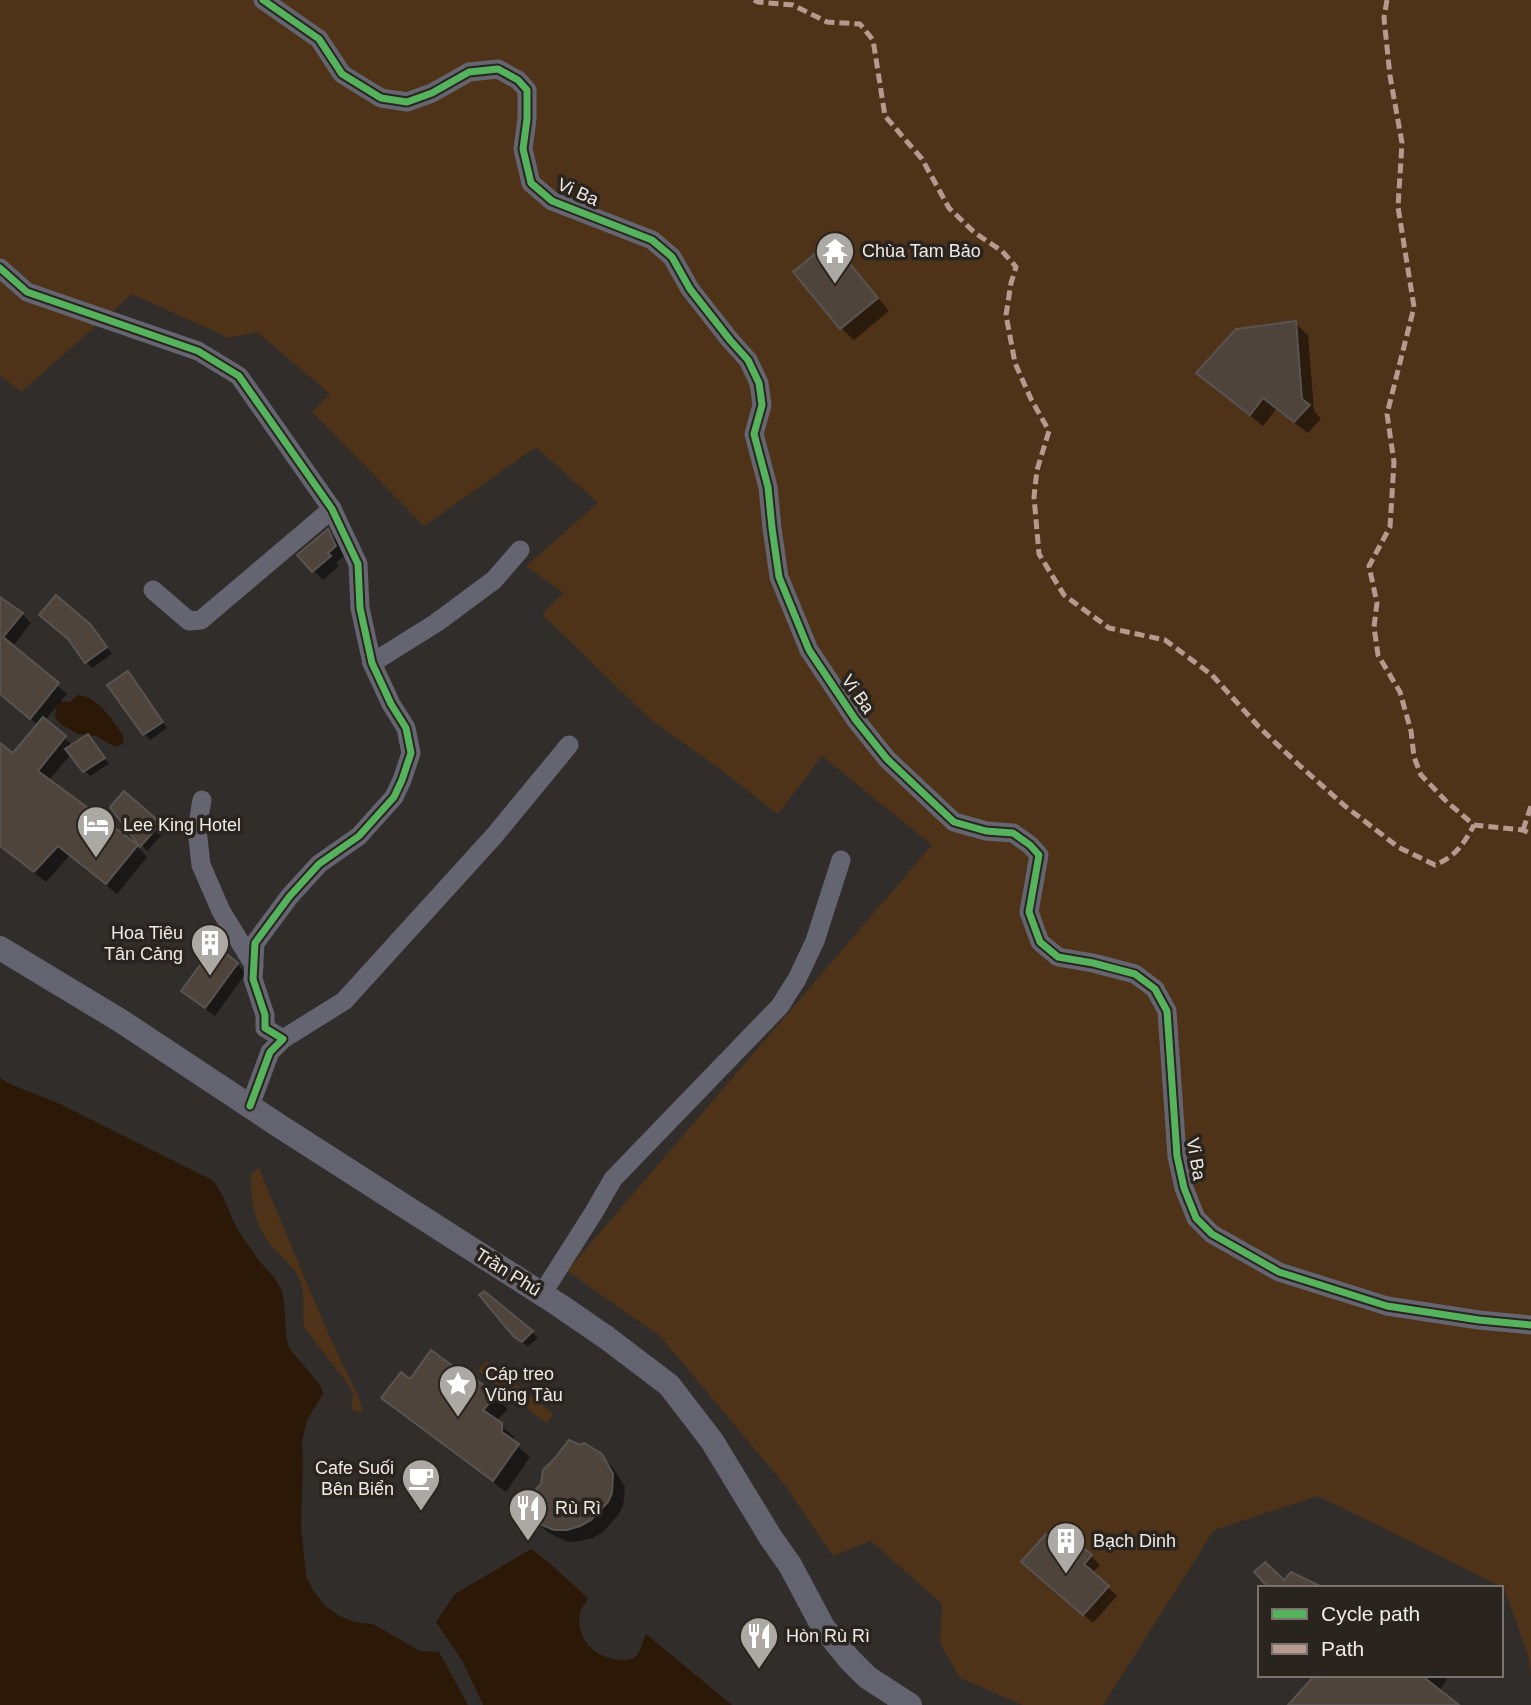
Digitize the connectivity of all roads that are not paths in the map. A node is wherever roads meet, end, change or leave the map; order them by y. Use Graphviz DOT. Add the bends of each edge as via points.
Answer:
graph roads {
  1 [pos="263,0"];
  2 [pos="0,268"];
  3 [pos="332,509"];
  4 [pos="520,550"];
  5 [pos="153,590"];
  6 [pos="372,663"];
  7 [pos="569,745"];
  8 [pos="202,800"];
  9 [pos="841,860"];
  10 [pos="0,948"];
  11 [pos="254,965"];
  12 [pos="283,1039"];
  13 [pos="250,1106"];
  14 [pos="542,1294"];
  15 [pos="1531,1325"];
  16 [pos="910,1705"];
  1 -- 15 [label="street, Vi Ba" via="319,39 342,74 381,98 407,102 469,72 498,69 518,80 527,90 523,149 531,183 552,201 652,240 672,257 690,289 748,360 759,383 762,405 754,434 768,488 779,577 809,650 887,759 954,822 1013,833 1040,855 1029,912 1040,942 1058,957 1135,974 1156,989 1167,1011 1177,1156 1196,1218 1212,1234 1279,1272 1387,1306"];
  2 -- 3 [label="street" via="27,292 198,351 239,376"];
  3 -- 5 [label="street" via="201,620 189,621"];
  3 -- 6 [label="street" via="358,564 360,608"];
  4 -- 6 [label="street" via="494,580"];
  6 -- 11 [label="street" via="406,728 411,752 402,780 394,797 359,836 319,864 289,897 255,943"];
  7 -- 12 [label="street" via="494,836 344,1001"];
  8 -- 11 [label="street" via="197,829 201,865 221,911"];
  9 -- 14 [label="street" via="816,942 780,1006 613,1179"];
  10 -- 13 [label="main road, Trần Phú"];
  11 -- 12 [label="street" via="265,1028"];
  12 -- 13 [label="street" via="270,1052"];
  13 -- 14 [label="main road, Trần Phú"];
  14 -- 16 [label="main road, Trần Phú" via="669,1385 712,1441 823,1627 867,1677"];
}
